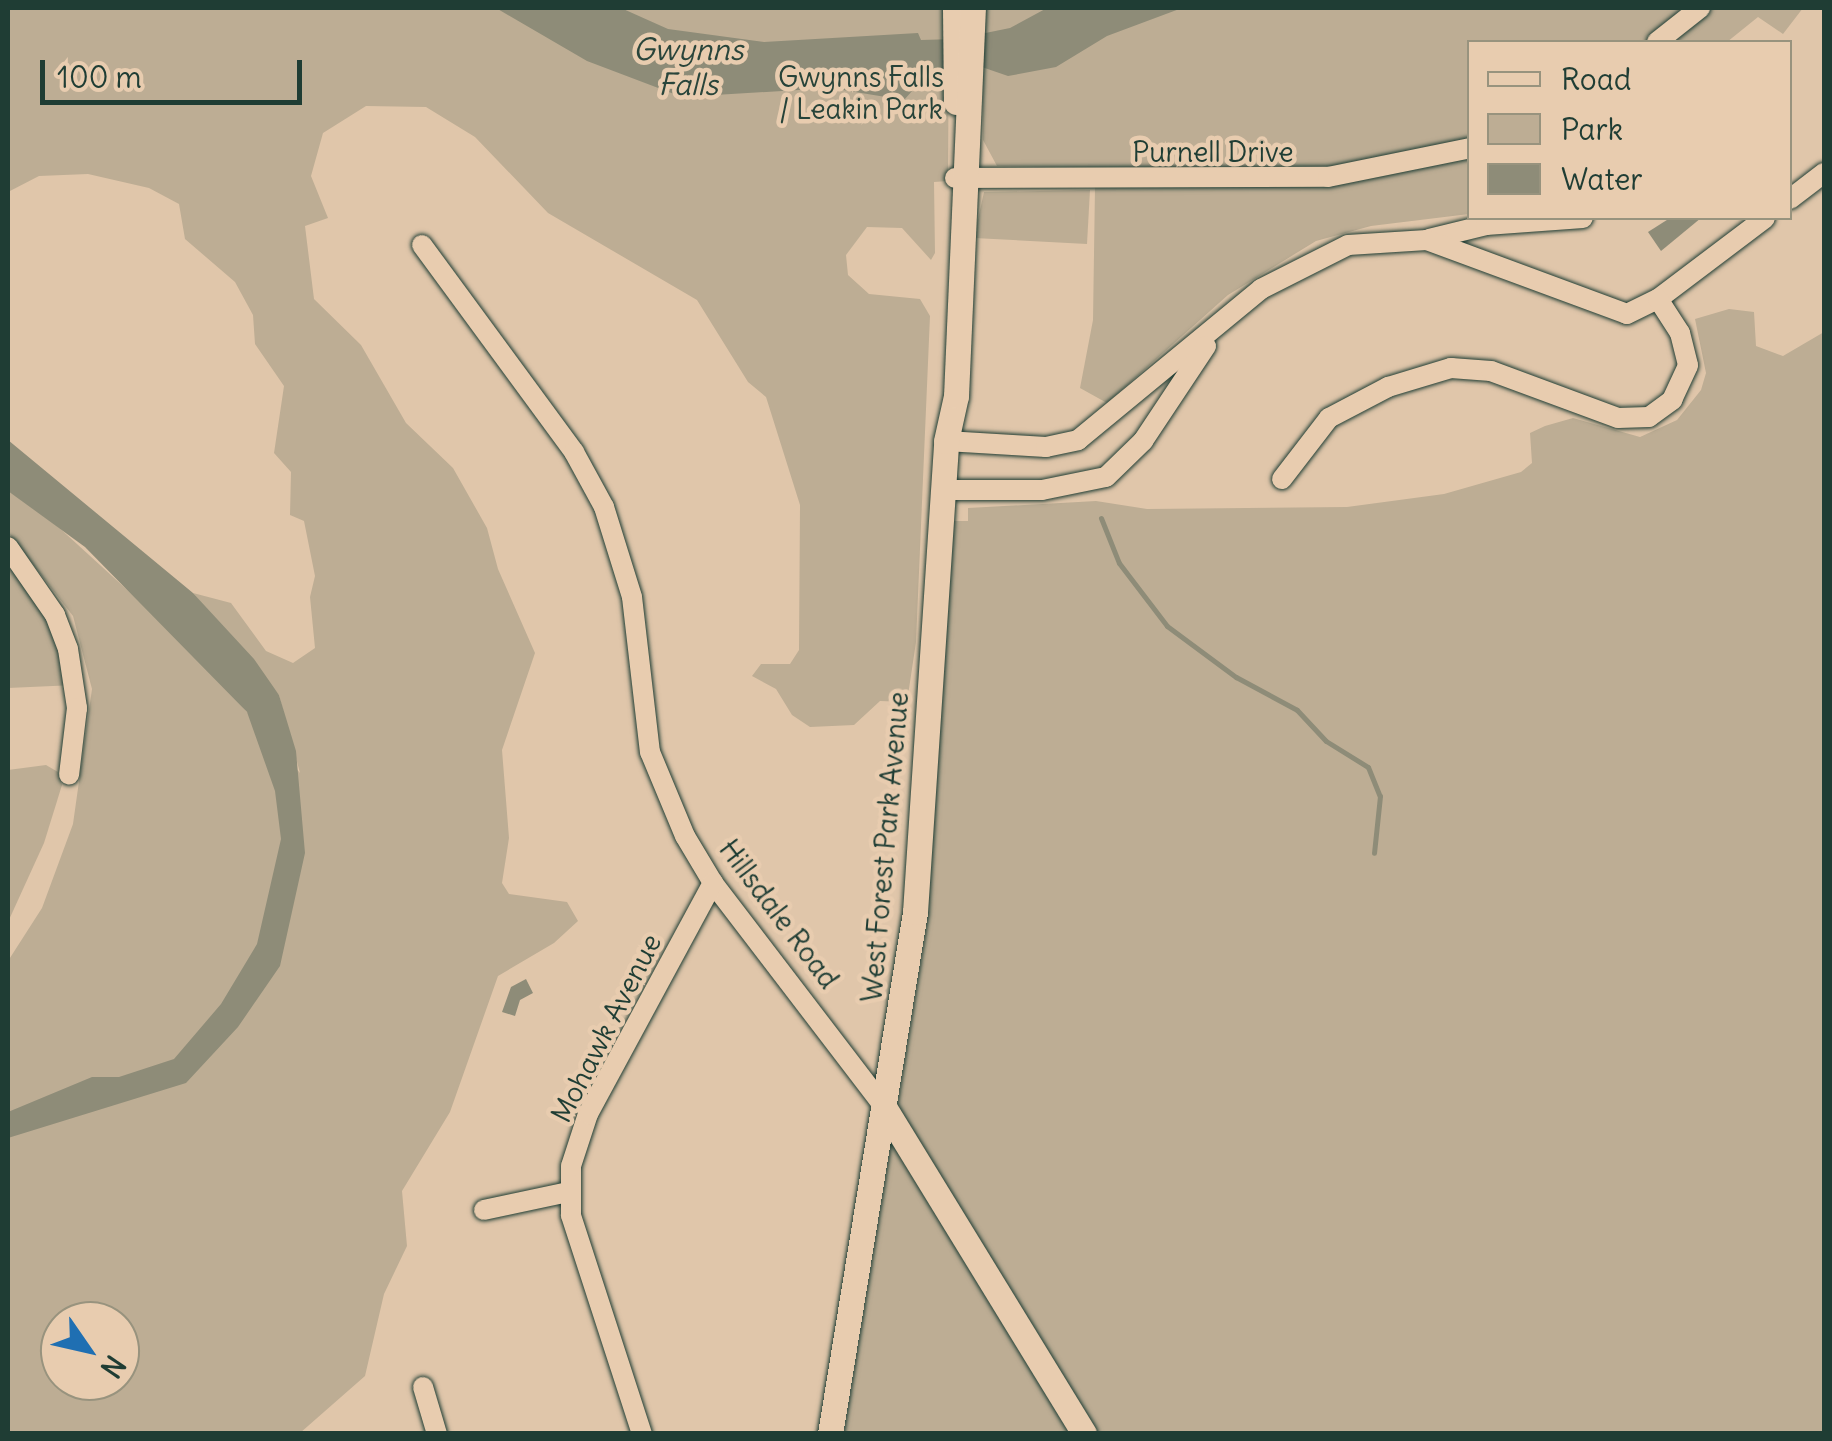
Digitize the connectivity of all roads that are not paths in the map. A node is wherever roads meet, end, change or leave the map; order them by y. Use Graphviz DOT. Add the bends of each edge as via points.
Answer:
graph roads {
  1 [pos="955,8"];
  2 [pos="973,8"];
  3 [pos="1700,8"];
  4 [pos="1660,40"];
  5 [pos="964,112"];
  6 [pos="1467,149"];
  7 [pos="1824,173"];
  8 [pos="961,178"];
  9 [pos="1792,197"];
  10 [pos="1555,220"];
  11 [pos="1763,220"];
  12 [pos="1427,240"];
  13 [pos="422,246"];
  14 [pos="1658,299"];
  15 [pos="1218,327"];
  16 [pos="946,441"];
  17 [pos="1282,479"];
  18 [pos="943,490"];
  19 [pos="8,547"];
  20 [pos="69,775"];
  21 [pos="713,884"];
  22 [pos="884,1107"];
  23 [pos="569,1192"];
  24 [pos="484,1210"];
  25 [pos="423,1387"];
  26 [pos="430,1431"];
  27 [pos="642,1434"];
  28 [pos="830,1434"];
  29 [pos="1084,1434"];
  1 -- 5 [label="main road, West Forest Park Avenue"];
  2 -- 5 [label="main road, West Forest Park Avenue"];
  3 -- 4 [label="street"];
  5 -- 8 [label="main road, West Forest Park Avenue"];
  6 -- 8 [label="street, Purnell Drive" via="1328,178"];
  7 -- 9 [label="street"];
  8 -- 16 [label="main road, West Forest Park Avenue" via="940,419"];
  10 -- 12 [label="street" via="1486,225"];
  11 -- 14 [label="street"];
  12 -- 14 [label="street" via="1627,314"];
  12 -- 15 [label="street" via="1348,245 1262,288"];
  13 -- 21 [label="street, Hillsdale Road" via="574,452 604,507 632,597 650,752"];
  14 -- 17 [label="street" via="1680,333 1688,365 1672,400 1648,417 1618,418 1491,371 1451,368 1388,387 1329,418"];
  15 -- 16 [label="street" via="1078,440 1046,447"];
  15 -- 18 [label="street" via="1142,440 1106,477 1042,490"];
  16 -- 18 [label="main road, West Forest Park Avenue"];
  18 -- 22 [label="main road, West Forest Park Avenue" via="920,859"];
  19 -- 20 [label="street" via="55,615 68,649 77,708"];
  21 -- 22 [label="street, Hillsdale Road"];
  21 -- 23 [label="street, Mohawk Avenue" via="588,1114"];
  22 -- 28 [label="main road, West Forest Park Avenue"];
  22 -- 29 [label="main road, Hillsdale Road"];
  23 -- 24 [label="street"];
  23 -- 27 [label="street"];
  25 -- 26 [label="street"];
}
